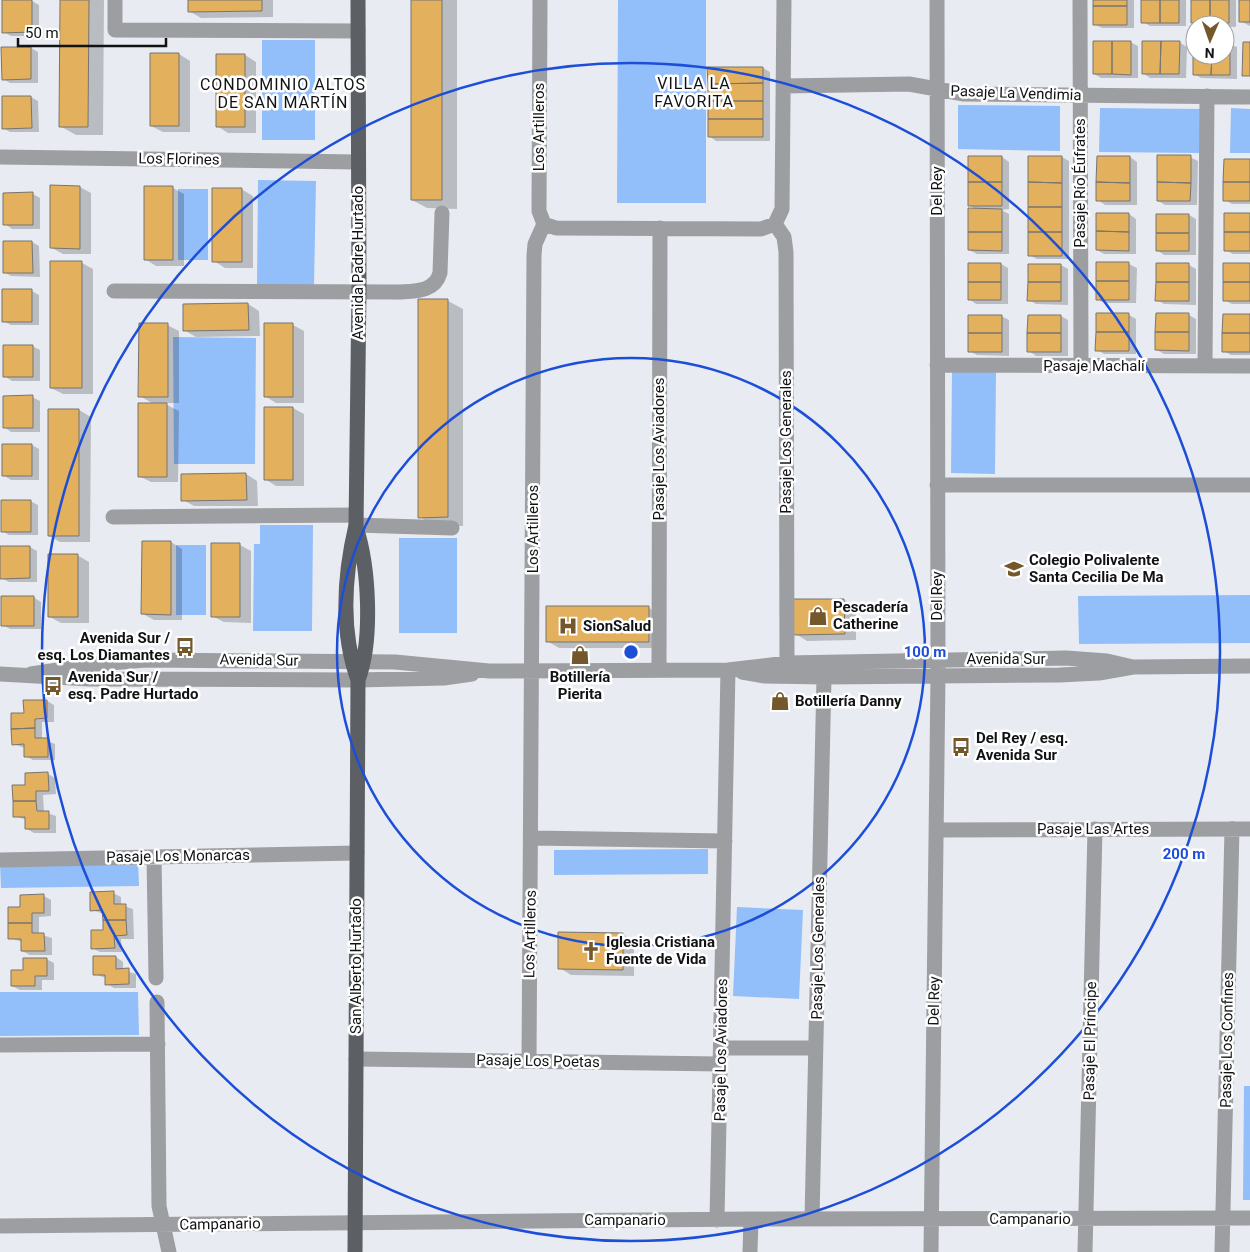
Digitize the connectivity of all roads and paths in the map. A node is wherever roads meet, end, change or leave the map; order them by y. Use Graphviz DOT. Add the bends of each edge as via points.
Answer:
graph roads {
  1 [pos="115,0"];
  2 [pos="358,0"];
  3 [pos="540,0"];
  4 [pos="784,0"];
  5 [pos="937,0"];
  6 [pos="1080,0"];
  7 [pos="358,31"];
  8 [pos="783,86"];
  9 [pos="937,89"];
  10 [pos="1080,95"];
  11 [pos="1207,96"];
  12 [pos="1250,97"];
  13 [pos="0,157"];
  14 [pos="358,162"];
  15 [pos="442,212"];
  16 [pos="544,224"];
  17 [pos="776,224"];
  18 [pos="660,228"];
  19 [pos="114,291"];
  20 [pos="359,291"];
  21 [pos="937,365"];
  22 [pos="1081,366"];
  23 [pos="1206,366"];
  24 [pos="1250,366"];
  25 [pos="937,484"];
  26 [pos="1250,485"];
  27 [pos="114,516"];
  28 [pos="356,520"];
  29 [pos="452,528"];
  30 [pos="938,659"];
  31 [pos="358,662"];
  32 [pos="787,663"];
  33 [pos="1250,666"];
  34 [pos="1133,667"];
  35 [pos="532,670"];
  36 [pos="659,670"];
  37 [pos="728,670"];
  38 [pos="488,671"];
  39 [pos="0,674"];
  40 [pos="31,674"];
  41 [pos="938,676"];
  42 [pos="824,677"];
  43 [pos="358,680"];
  44 [pos="1250,828"];
  45 [pos="1095,829"];
  46 [pos="1232,829"];
  47 [pos="936,830"];
  48 [pos="531,838"];
  49 [pos="725,841"];
  50 [pos="357,853"];
  51 [pos="154,857"];
  52 [pos="0,860"];
  53 [pos="156,978"];
  54 [pos="157,1002"];
  55 [pos="158,1044"];
  56 [pos="0,1045"];
  57 [pos="721,1048"];
  58 [pos="816,1048"];
  59 [pos="356,1059"];
  60 [pos="529,1061"];
  61 [pos="720,1064"];
  62 [pos="1223,1218"];
  63 [pos="1250,1218"];
  64 [pos="751,1219"];
  65 [pos="812,1219"];
  66 [pos="1086,1219"];
  67 [pos="718,1220"];
  68 [pos="932,1220"];
  69 [pos="356,1222"];
  70 [pos="164,1224"];
  71 [pos="0,1226"];
  72 [pos="170,1252"];
  73 [pos="355,1252"];
  74 [pos="750,1252"];
  75 [pos="931,1252"];
  76 [pos="1085,1252"];
  77 [pos="1222,1252"];
  1 -- 7 [label="street" via="115,30"];
  2 -- 7 [label="main road, Avenida Padre Hurtado"];
  3 -- 16 [label="street, Los Artilleros" via="539,211"];
  4 -- 8 [label="street"];
  5 -- 9 [label="street, Del Rey"];
  6 -- 10 [label="street, Pasaje Río Éufrates"];
  7 -- 14 [label="main road, Avenida Padre Hurtado"];
  8 -- 9 [label="street, Pasaje La Vendimia" via="909,84"];
  8 -- 17 [label="street" via="782,209"];
  9 -- 10 [label="street, Pasaje La Vendimia" via="964,94"];
  9 -- 21 [label="street, Del Rey"];
  10 -- 11 [label="street, Pasaje La Vendimia"];
  10 -- 22 [label="street, Pasaje Río Éufrates"];
  11 -- 12 [label="street, Pasaje La Vendimia"];
  11 -- 23 [label="street"];
  13 -- 14 [label="street, Los Florines"];
  14 -- 20 [label="main road, Avenida Padre Hurtado"];
  15 -- 20 [label="street" via="438,281 427,289 413,292"];
  16 -- 18 [label="street" via="556,228"];
  16 -- 35 [label="street, Los Artilleros" via="534,255"];
  17 -- 18 [label="street" via="761,229"];
  17 -- 32 [label="street, Pasaje Los Generales" via="784,237 786,252"];
  18 -- 36 [label="street, Pasaje Los Aviadores"];
  19 -- 20 [label="street"];
  20 -- 28 [label="main road, Avenida Padre Hurtado"];
  21 -- 22 [label="street, Pasaje Machalí"];
  21 -- 25 [label="street, Del Rey"];
  22 -- 23 [label="street, Pasaje Machalí"];
  23 -- 24 [label="street, Pasaje Machalí"];
  25 -- 26 [label="street"];
  25 -- 30 [label="street, Del Rey"];
  27 -- 28 [label="street"];
  28 -- 29 [label="street"];
  28 -- 31 [label="main road, Avenida Padre Hurtado" via="366,577 367,636"];
  30 -- 32 [label="street, Avenida Sur"];
  30 -- 34 [label="street, Avenida Sur" via="1086,658"];
  30 -- 41 [label="street, Del Rey"];
  31 -- 38 [label="street, Avenida Sur" via="422,663"];
  31 -- 40 [label="street, Avenida Sur" via="146,660"];
  31 -- 43 [label="main road, Avenida Padre Hurtado"];
  32 -- 37 [label="street, Avenida Sur"];
  33 -- 34 [label="street, Avenida Sur"];
  34 -- 41 [label="street, Avenida Sur" via="1099,673"];
  35 -- 36 [label="street, Avenida Sur"];
  35 -- 38 [label="street, Avenida Sur"];
  35 -- 48 [label="street, Los Artilleros"];
  36 -- 37 [label="street, Avenida Sur"];
  37 -- 42 [label="street, Avenida Sur" via="765,676"];
  37 -- 49 [label="street, Pasaje Los Aviadores"];
  38 -- 43 [label="street, Avenida Sur" via="444,678"];
  39 -- 40 [label="street, Avenida Sur"];
  40 -- 43 [label="street, Avenida Sur" via="90,679"];
  41 -- 42 [label="street, Avenida Sur"];
  41 -- 47 [label="street, Del Rey"];
  42 -- 58 [label="street, Pasaje Los Generales"];
  43 -- 50 [label="main road, San Alberto Hurtado"];
  44 -- 46 [label="street, Pasaje Las Artes"];
  45 -- 46 [label="street, Pasaje Las Artes"];
  45 -- 47 [label="street, Pasaje Las Artes"];
  45 -- 66 [label="street, Pasaje El Príncipe"];
  46 -- 62 [label="street, Pasaje Los Confines"];
  47 -- 68 [label="street, Del Rey"];
  48 -- 49 [label="street"];
  48 -- 60 [label="street, Los Artilleros"];
  49 -- 57 [label="street, Pasaje Los Aviadores"];
  50 -- 51 [label="street, Pasaje Los Monarcas"];
  50 -- 59 [label="main road, San Alberto Hurtado"];
  51 -- 52 [label="street, Pasaje Los Monarcas"];
  51 -- 53 [label="street"];
  54 -- 55 [label="street"];
  55 -- 56 [label="street"];
  55 -- 70 [label="street" via="159,1206"];
  57 -- 58 [label="street"];
  57 -- 61 [label="street, Pasaje Los Aviadores"];
  58 -- 65 [label="street, Pasaje Los Generales"];
  59 -- 60 [label="street, Pasaje Los Poetas"];
  59 -- 69 [label="main road, San Alberto Hurtado"];
  60 -- 61 [label="street, Pasaje Los Poetas"];
  61 -- 67 [label="street, Pasaje Los Aviadores"];
  62 -- 63 [label="street, Campanario"];
  62 -- 66 [label="street, Campanario"];
  62 -- 77 [label="street, Pasaje Los Confines"];
  64 -- 65 [label="street, Campanario"];
  64 -- 67 [label="street, Campanario"];
  64 -- 74 [label="street"];
  65 -- 68 [label="street, Campanario"];
  66 -- 68 [label="street, Campanario"];
  66 -- 76 [label="street, Pasaje El Príncipe"];
  67 -- 69 [label="street, Campanario"];
  68 -- 75 [label="street, Del Rey"];
  69 -- 70 [label="street, Campanario"];
  69 -- 73 [label="main road, San Alberto Hurtado"];
  70 -- 71 [label="street, Campanario"];
  70 -- 72 [label="street"];
}
